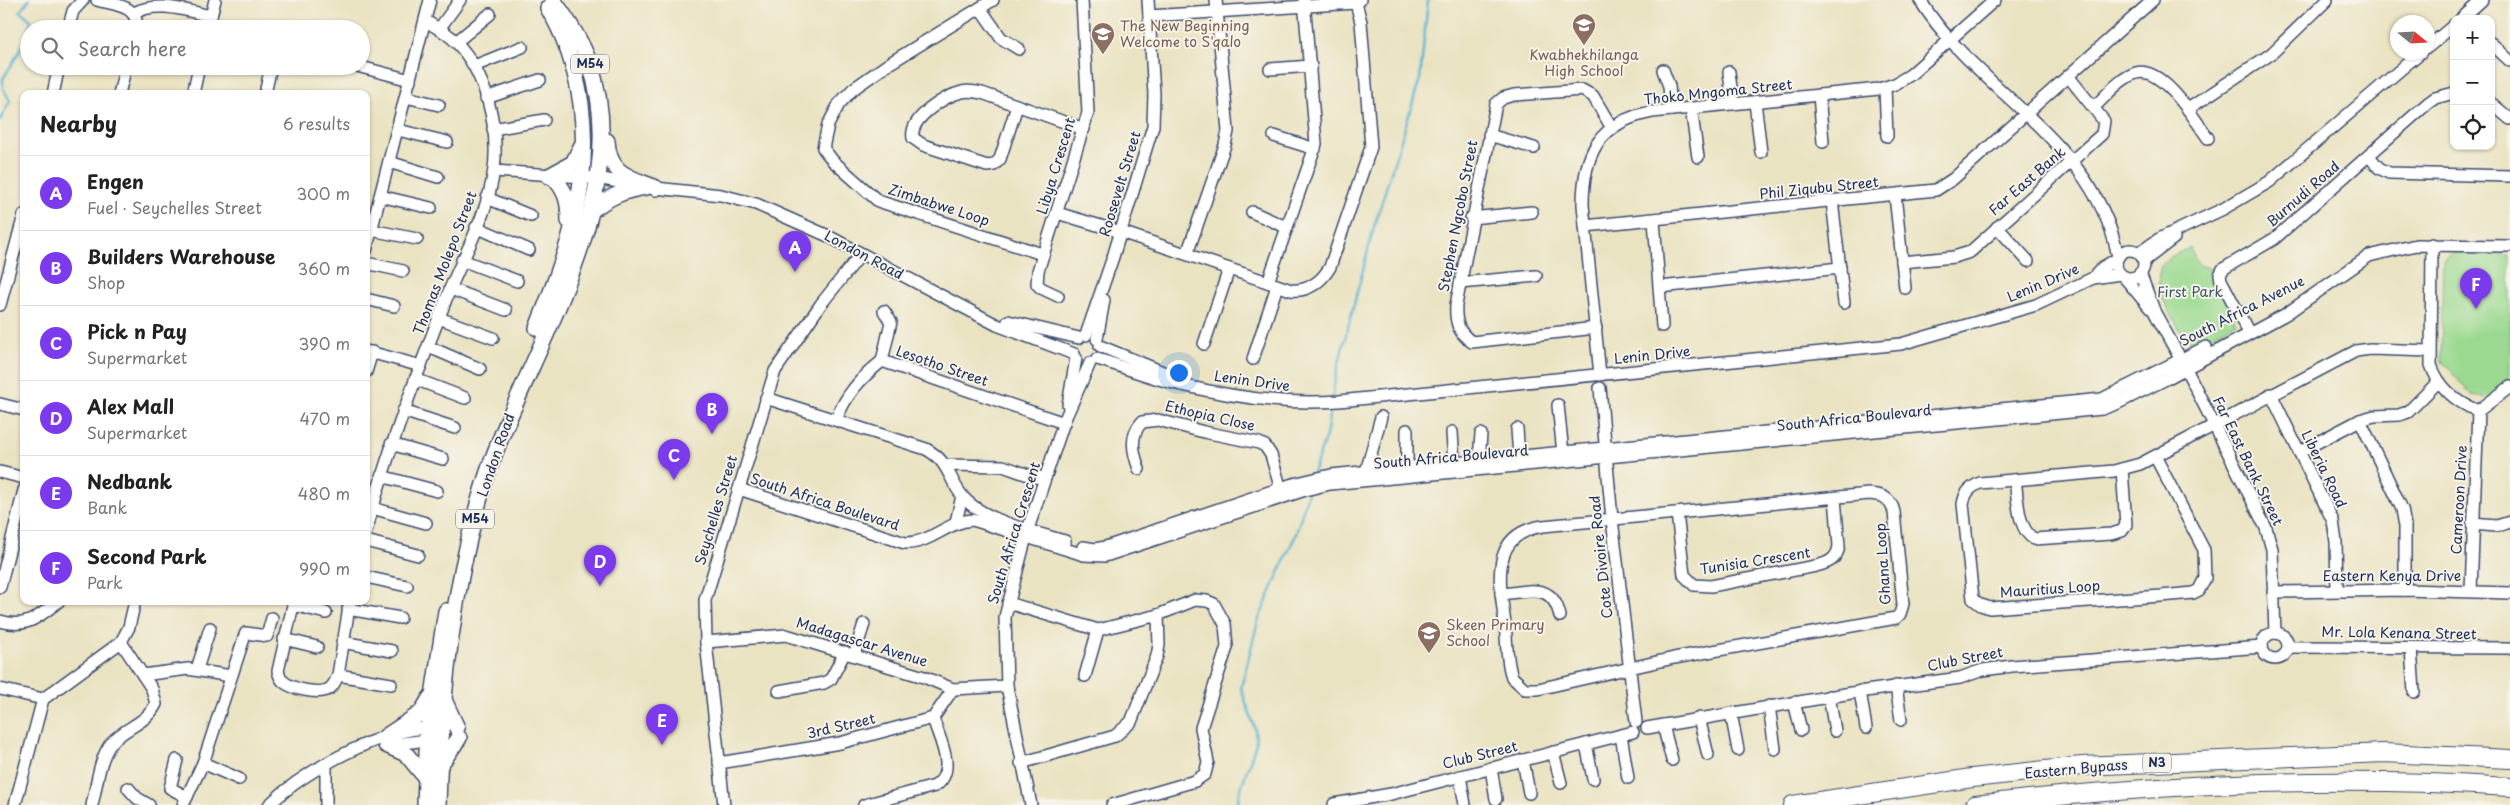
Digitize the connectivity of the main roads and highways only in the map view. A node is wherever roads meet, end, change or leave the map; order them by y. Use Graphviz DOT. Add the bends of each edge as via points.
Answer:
graph roads {
  1 [pos="543,0"];
  2 [pos="554,0"];
  3 [pos="602,126"];
  4 [pos="585,134"];
  5 [pos="590,178"];
  6 [pos="592,210"];
  7 [pos="569,245"];
  8 [pos="438,695"];
  9 [pos="442,733"];
  10 [pos="2510,759"];
  11 [pos="426,778"];
  12 [pos="2510,787"];
  13 [pos="425,805"];
  14 [pos="438,805"];
  15 [pos="1793,805"];
  16 [pos="1975,805"];
  1 -- 4 [label="main road, London Road / M54" via="570,54"];
  2 -- 3 [label="main road, London Road / M54" via="589,63"];
  3 -- 5 [label="main road, London Road / M54"];
  3 -- 6 [label="main road" via="612,165 651,187 629,189 613,195"];
  4 -- 5 [label="main road, London Road / M54"];
  4 -- 7 [label="main road" via="573,163 551,176 563,188 568,199"];
  5 -- 6 [label="main road, London Road / M54"];
  5 -- 7 [label="main road, London Road / M54"];
  6 -- 8 [label="main road, London Road / M54" via="572,275 507,421 484,484 458,588"];
  7 -- 8 [label="main road, London Road / M54" via="474,498 442,630"];
  8 -- 9 [label="main road, London Road / M54"];
  8 -- 9 [label="main road"];
  8 -- 11 [label="main road" via="386,741 406,754"];
  9 -- 11 [label="main road, London Road / M54"];
  9 -- 14 [label="main road, London Road / M54"];
  10 -- 15 [label="highway, Eastern Bypass / N3" via="2384,753 2082,766 1972,778"];
  11 -- 13 [label="main road, London Road / M54"];
  12 -- 16 [label="highway, Eastern Bypass / N3" via="2377,781 2230,785 2081,793"];
}
